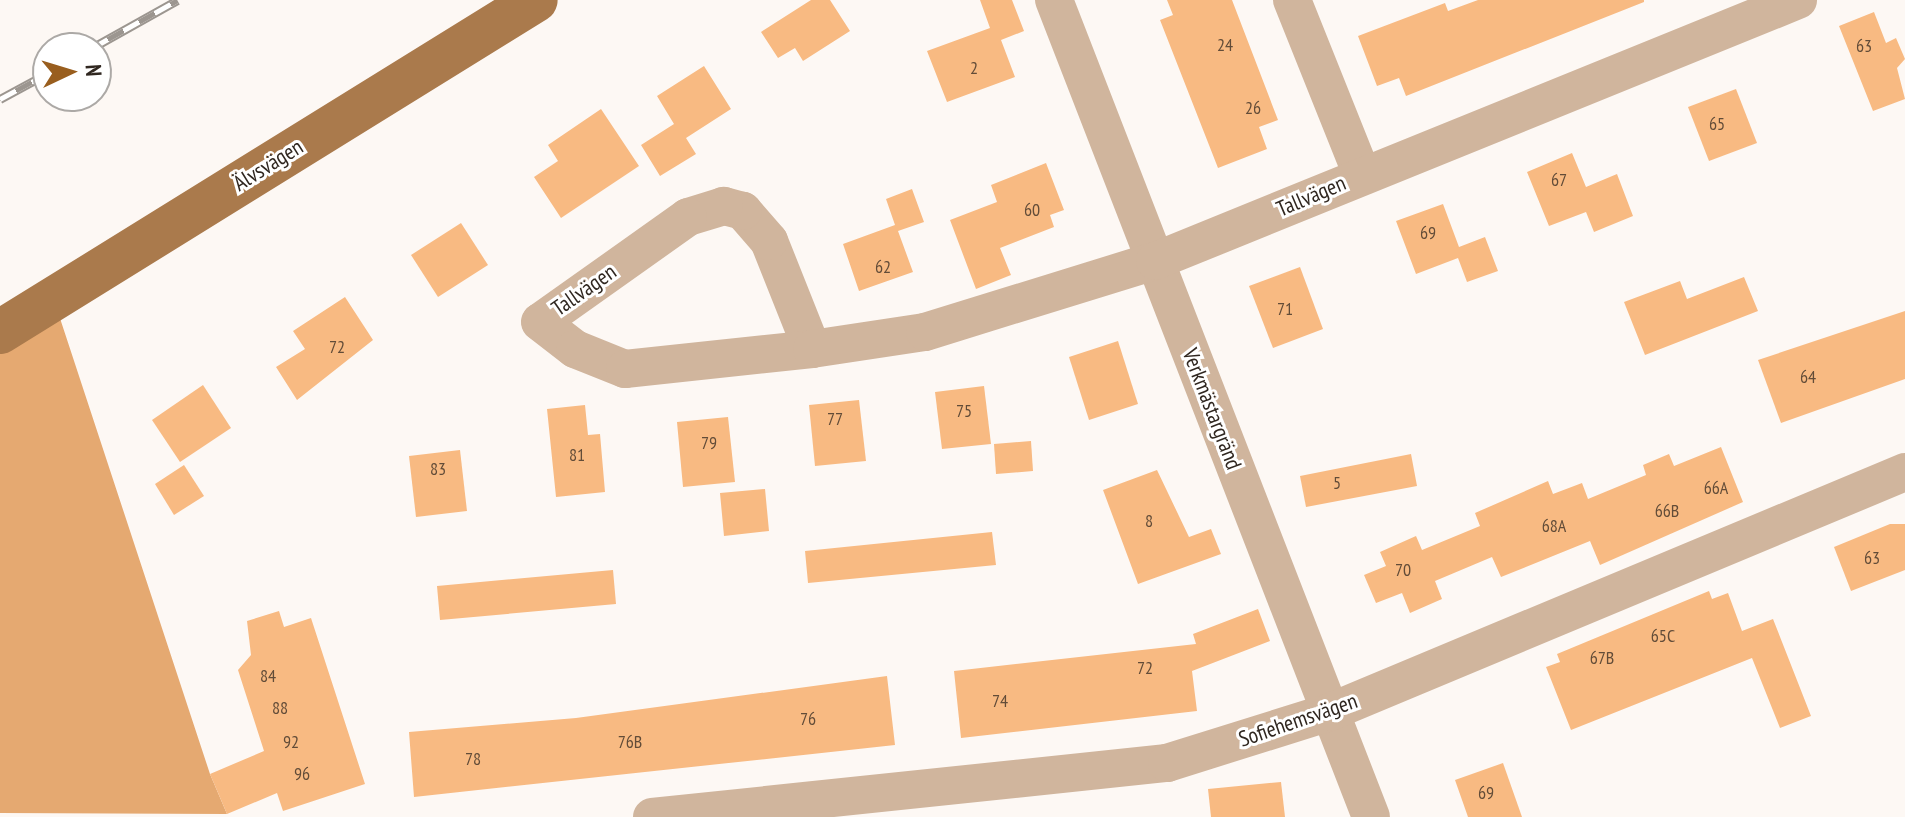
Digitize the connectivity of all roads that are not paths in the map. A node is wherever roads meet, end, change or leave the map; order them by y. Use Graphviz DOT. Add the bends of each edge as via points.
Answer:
graph roads {
  1 [pos="536,0"];
  2 [pos="1054,0"];
  3 [pos="1292,0"];
  4 [pos="1798,0"];
  5 [pos="1362,175"];
  6 [pos="1155,261"];
  7 [pos="0,332"];
  8 [pos="812,349"];
  9 [pos="1905,472"];
  10 [pos="1330,712"];
  11 [pos="652,817"];
  12 [pos="1371,817"];
  1 -- 7 [label="main road, Älvsvägen"];
  2 -- 6 [label="street, Verkmästargränd"];
  3 -- 5 [label="street"];
  4 -- 5 [label="street, Tallvägen"];
  5 -- 6 [label="street, Tallvägen"];
  6 -- 8 [label="street, Tallvägen" via="925,332"];
  6 -- 10 [label="street, Verkmästargränd"];
  8 -- 8 [label="street, Tallvägen" via="769,241 743,211 724,206 688,217 540,322 575,349 625,369"];
  9 -- 10 [label="street, Sofiehemsvägen"];
  10 -- 11 [label="street, Sofiehemsvägen" via="1167,763"];
  10 -- 12 [label="street, Verkmästargränd"];
}
